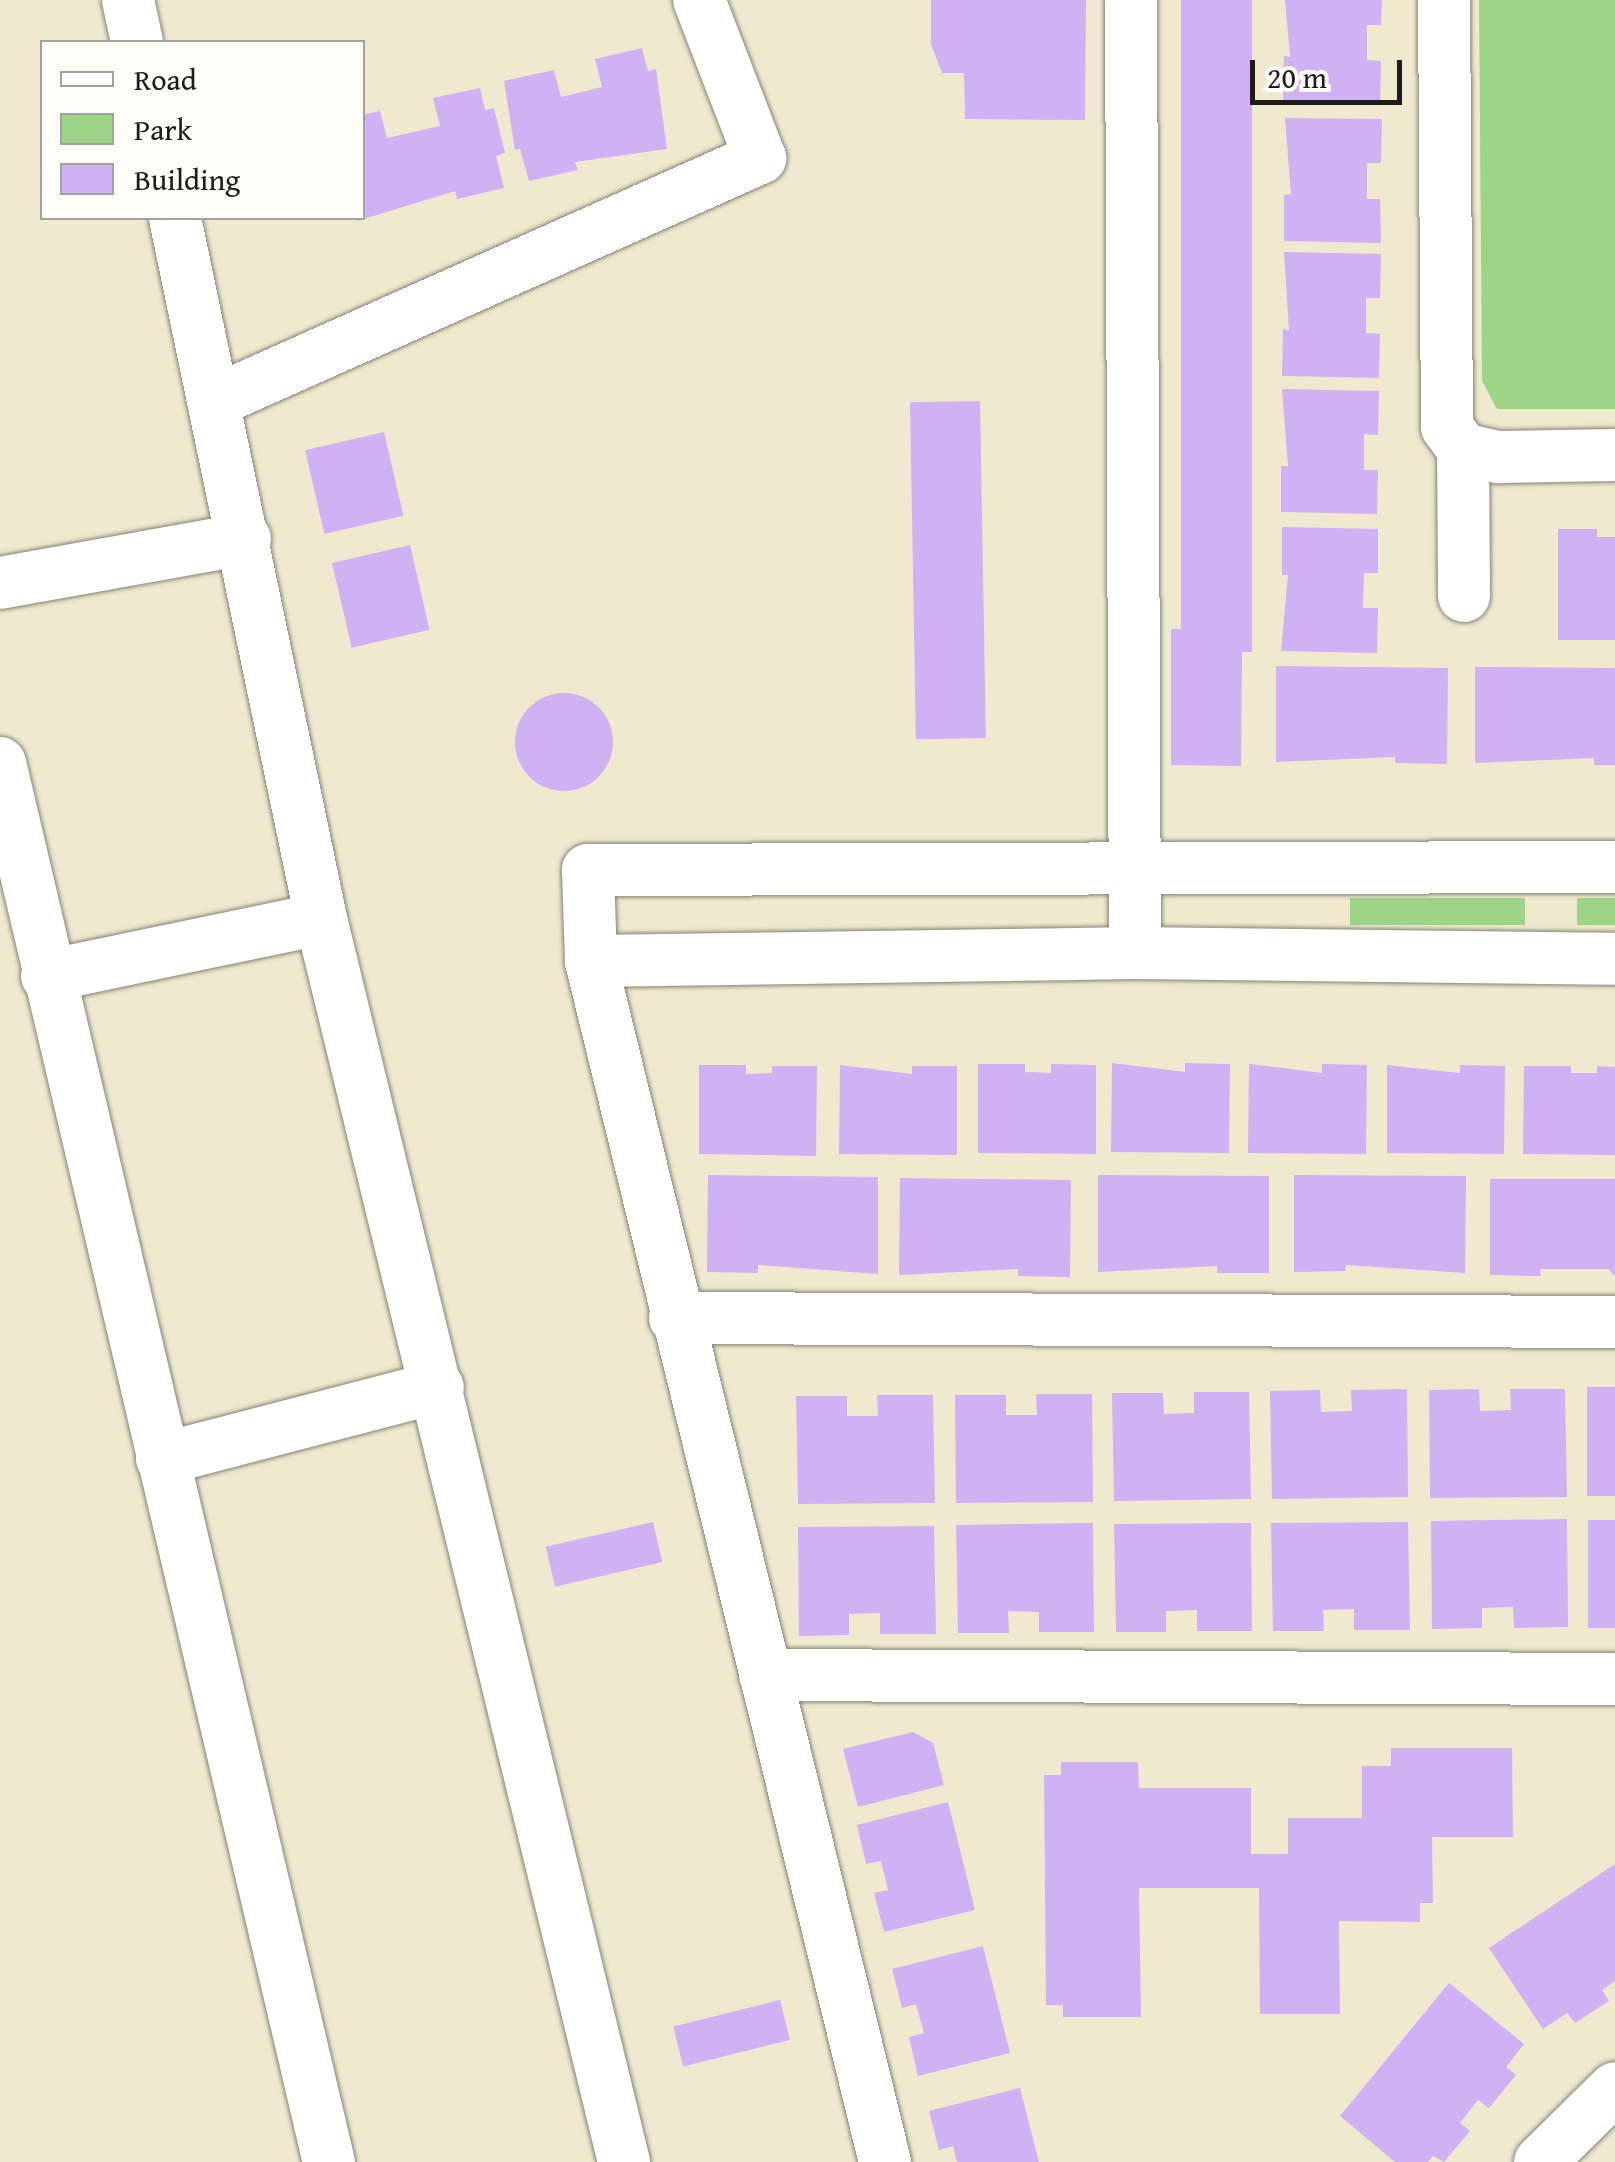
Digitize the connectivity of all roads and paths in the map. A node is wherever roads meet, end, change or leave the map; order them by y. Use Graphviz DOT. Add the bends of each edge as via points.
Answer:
graph roads {
  1 [pos="128,0"];
  2 [pos="699,0"];
  3 [pos="1132,0"];
  4 [pos="1444,0"];
  5 [pos="138,40"];
  6 [pos="175,220"];
  7 [pos="215,400"];
  8 [pos="1463,449"];
  9 [pos="1615,455"];
  10 [pos="245,540"];
  11 [pos="0,584"];
  12 [pos="1464,596"];
  13 [pos="0,763"];
  14 [pos="1135,864"];
  15 [pos="1615,867"];
  16 [pos="321,920"];
  17 [pos="1134,953"];
  18 [pos="1615,960"];
  19 [pos="591,961"];
  20 [pos="47,976"];
  21 [pos="675,1318"];
  22 [pos="1615,1322"];
  23 [pos="438,1386"];
  24 [pos="162,1459"];
  25 [pos="765,1675"];
  26 [pos="1615,1679"];
  27 [pos="1615,2088"];
  28 [pos="329,2162"];
  29 [pos="624,2162"];
  30 [pos="885,2162"];
  31 [pos="1540,2162"];
  1 -- 5 [label="street"];
  2 -- 7 [label="street" via="760,158"];
  3 -- 14 [label="street"];
  4 -- 8 [label="street" via="1447,426"];
  6 -- 7 [label="street"];
  7 -- 10 [label="street"];
  8 -- 9 [label="street" via="1498,458"];
  8 -- 12 [label="street"];
  10 -- 11 [label="street"];
  10 -- 16 [label="street"];
  13 -- 20 [label="street"];
  14 -- 15 [label="street"];
  14 -- 17 [label="street"];
  14 -- 19 [label="street" via="588,870"];
  16 -- 20 [label="street"];
  16 -- 23 [label="street"];
  17 -- 18 [label="street"];
  17 -- 19 [label="street"];
  19 -- 21 [label="street"];
  20 -- 24 [label="street"];
  21 -- 22 [label="street"];
  21 -- 25 [label="street"];
  23 -- 24 [label="street"];
  23 -- 29 [label="street"];
  24 -- 28 [label="street"];
  25 -- 26 [label="street"];
  25 -- 30 [label="street"];
  27 -- 31 [label="street"];
}
